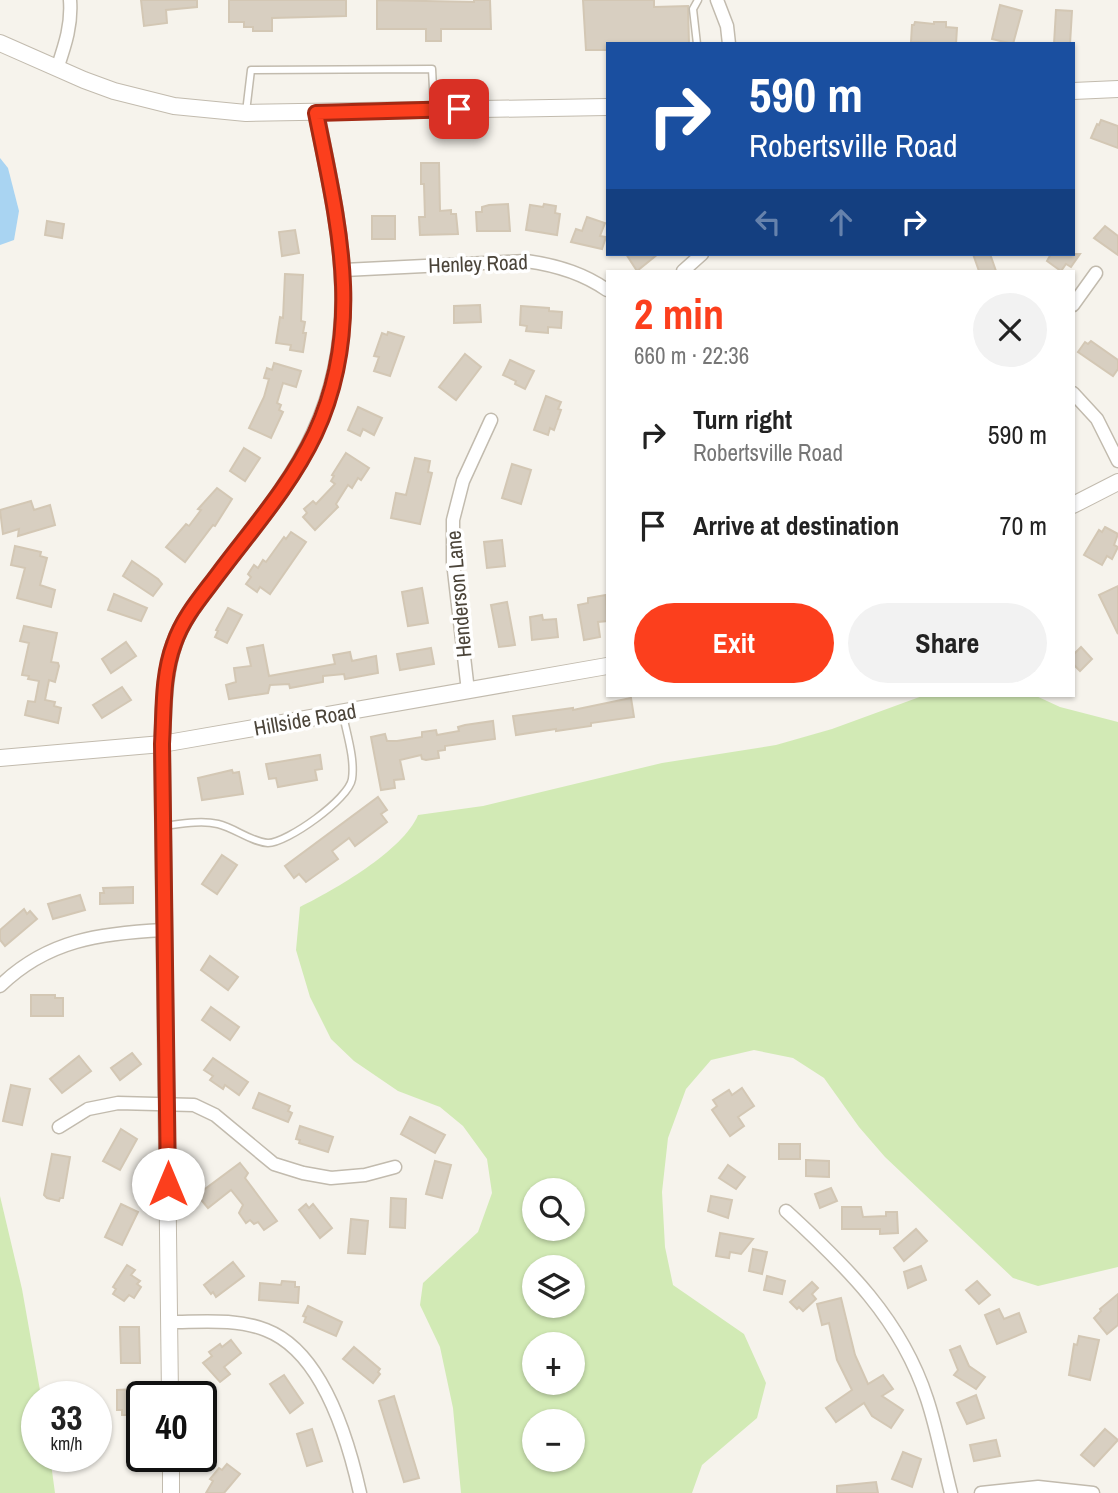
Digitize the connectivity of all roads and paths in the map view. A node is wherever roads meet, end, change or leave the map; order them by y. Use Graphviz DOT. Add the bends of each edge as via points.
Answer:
graph roads {
  1 [pos="70,0"];
  2 [pos="698,0"];
  3 [pos="717,0"];
  4 [pos="697,42"];
  5 [pos="729,42"];
  6 [pos="0,43"];
  7 [pos="57,69"];
  8 [pos="1118,89"];
  9 [pos="1075,91"];
  10 [pos="606,107"];
  11 [pos="434,109"];
  12 [pos="246,113"];
  13 [pos="316,113"];
  14 [pos="700,256"];
  15 [pos="344,270"];
  16 [pos="684,270"];
  17 [pos="1096,273"];
  18 [pos="606,289"];
  19 [pos="1075,302"];
  20 [pos="1075,395"];
  21 [pos="491,420"];
  22 [pos="1118,461"];
  23 [pos="1118,482"];
  24 [pos="1075,504"];
  25 [pos="606,666"];
  26 [pos="468,691"];
  27 [pos="342,713"];
  28 [pos="162,744"];
  29 [pos="0,758"];
  30 [pos="164,826"];
  31 [pos="164,930"];
  32 [pos="0,986"];
  33 [pos="167,1104"];
  34 [pos="59,1127"];
  35 [pos="394,1167"];
  36 [pos="786,1212"];
  37 [pos="169,1322"];
  38 [pos="170,1381"];
  39 [pos="171,1472"];
  40 [pos="172,1493"];
  41 [pos="360,1493"];
  42 [pos="951,1493"];
  43 [pos="981,1493"];
  44 [pos="1093,1493"];
  1 -- 7 [label="street" via="69,31"];
  2 -- 4 [label="lane" via="693,9"];
  3 -- 5 [label="street"];
  6 -- 7 [label="street"];
  7 -- 12 [label="street" via="114,91 174,106"];
  8 -- 9 [label="street"];
  10 -- 11 [label="street"];
  11 -- 12 [label="lane" via="432,69 250,70"];
  11 -- 13 [label="street"];
  12 -- 13 [label="street"];
  13 -- 15 [label="street"];
  14 -- 16 [label="street"];
  15 -- 18 [label="street, Henley Road" via="526,261 590,278"];
  15 -- 28 [label="street" via="339,354 322,416 280,492 186,616 165,681"];
  17 -- 19 [label="street"];
  20 -- 22 [label="street" via="1097,419"];
  21 -- 26 [label="street, Henderson Lane" via="463,481 453,520 453,562"];
  23 -- 24 [label="street"];
  25 -- 26 [label="street, Hillside Road"];
  26 -- 27 [label="street, Hillside Road"];
  27 -- 28 [label="street, Hillside Road"];
  27 -- 30 [label="lane" via="352,769 348,791 286,838 260,842 217,824"];
  28 -- 29 [label="street, Hillside Road"];
  28 -- 30 [label="street"];
  30 -- 31 [label="street"];
  31 -- 32 [label="street" via="115,932 68,944 38,957"];
  31 -- 33 [label="street"];
  33 -- 34 [label="street" via="118,1103 88,1110"];
  33 -- 35 [label="street" via="194,1105 215,1115 274,1164 303,1173 331,1178"];
  33 -- 37 [label="street"];
  36 -- 42 [label="street" via="867,1291 897,1334 926,1397"];
  37 -- 38 [label="street"];
  37 -- 41 [label="street" via="246,1324 281,1338 303,1357 342,1428"];
  39 -- 40 [label="street"];
  43 -- 44 [label="street" via="1038,1487"];
}
